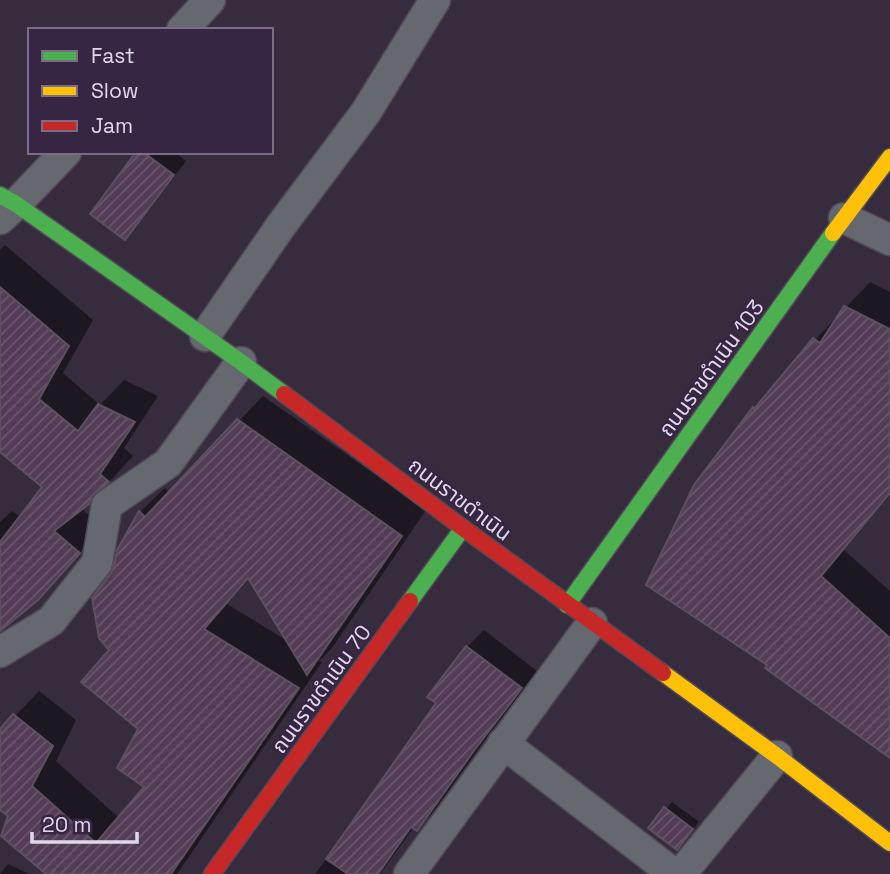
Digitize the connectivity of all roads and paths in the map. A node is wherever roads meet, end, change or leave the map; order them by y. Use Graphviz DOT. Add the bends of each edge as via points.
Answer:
graph roads {
  1 [pos="211,0"];
  2 [pos="435,0"];
  3 [pos="184,28"];
  4 [pos="64,154"];
  5 [pos="890,158"];
  6 [pos="5,206"];
  7 [pos="844,218"];
  8 [pos="890,240"];
  9 [pos="205,336"];
  10 [pos="242,362"];
  11 [pos="463,528"];
  12 [pos="567,605"];
  13 [pos="592,623"];
  14 [pos="0,652"];
  15 [pos="503,743"];
  16 [pos="776,756"];
  17 [pos="890,843"];
  18 [pos="212,874"];
  19 [pos="409,874"];
  20 [pos="674,874"];
  21 [pos="681,874"];
  1 -- 3 [label="street"];
  2 -- 9 [label="street" via="366,112"];
  4 -- 6 [label="street"];
  5 -- 7 [label="main road, ถนนราขดำเนิน 103"];
  6 -- 9 [label="main road, ถนนราขดำเนิน"];
  7 -- 8 [label="street"];
  7 -- 12 [label="main road, ถนนราขดำเนิน 103"];
  9 -- 10 [label="main road, ถนนราขดำเนิน"];
  10 -- 11 [label="main road, ถนนราขดำเนิน"];
  10 -- 14 [label="street" via="168,463 107,505 97,564 51,621"];
  11 -- 12 [label="main road, ถนนราขดำเนิน"];
  11 -- 18 [label="main road, ถนนราขดำเนิน 70"];
  12 -- 13 [label="main road, ถนนราขดำเนิน"];
  13 -- 15 [label="street"];
  13 -- 16 [label="main road, ถนนราขดำเนิน"];
  15 -- 19 [label="street"];
  15 -- 20 [label="street"];
  16 -- 17 [label="main road, ถนนราขดำเนิน"];
  16 -- 21 [label="street"];
}
